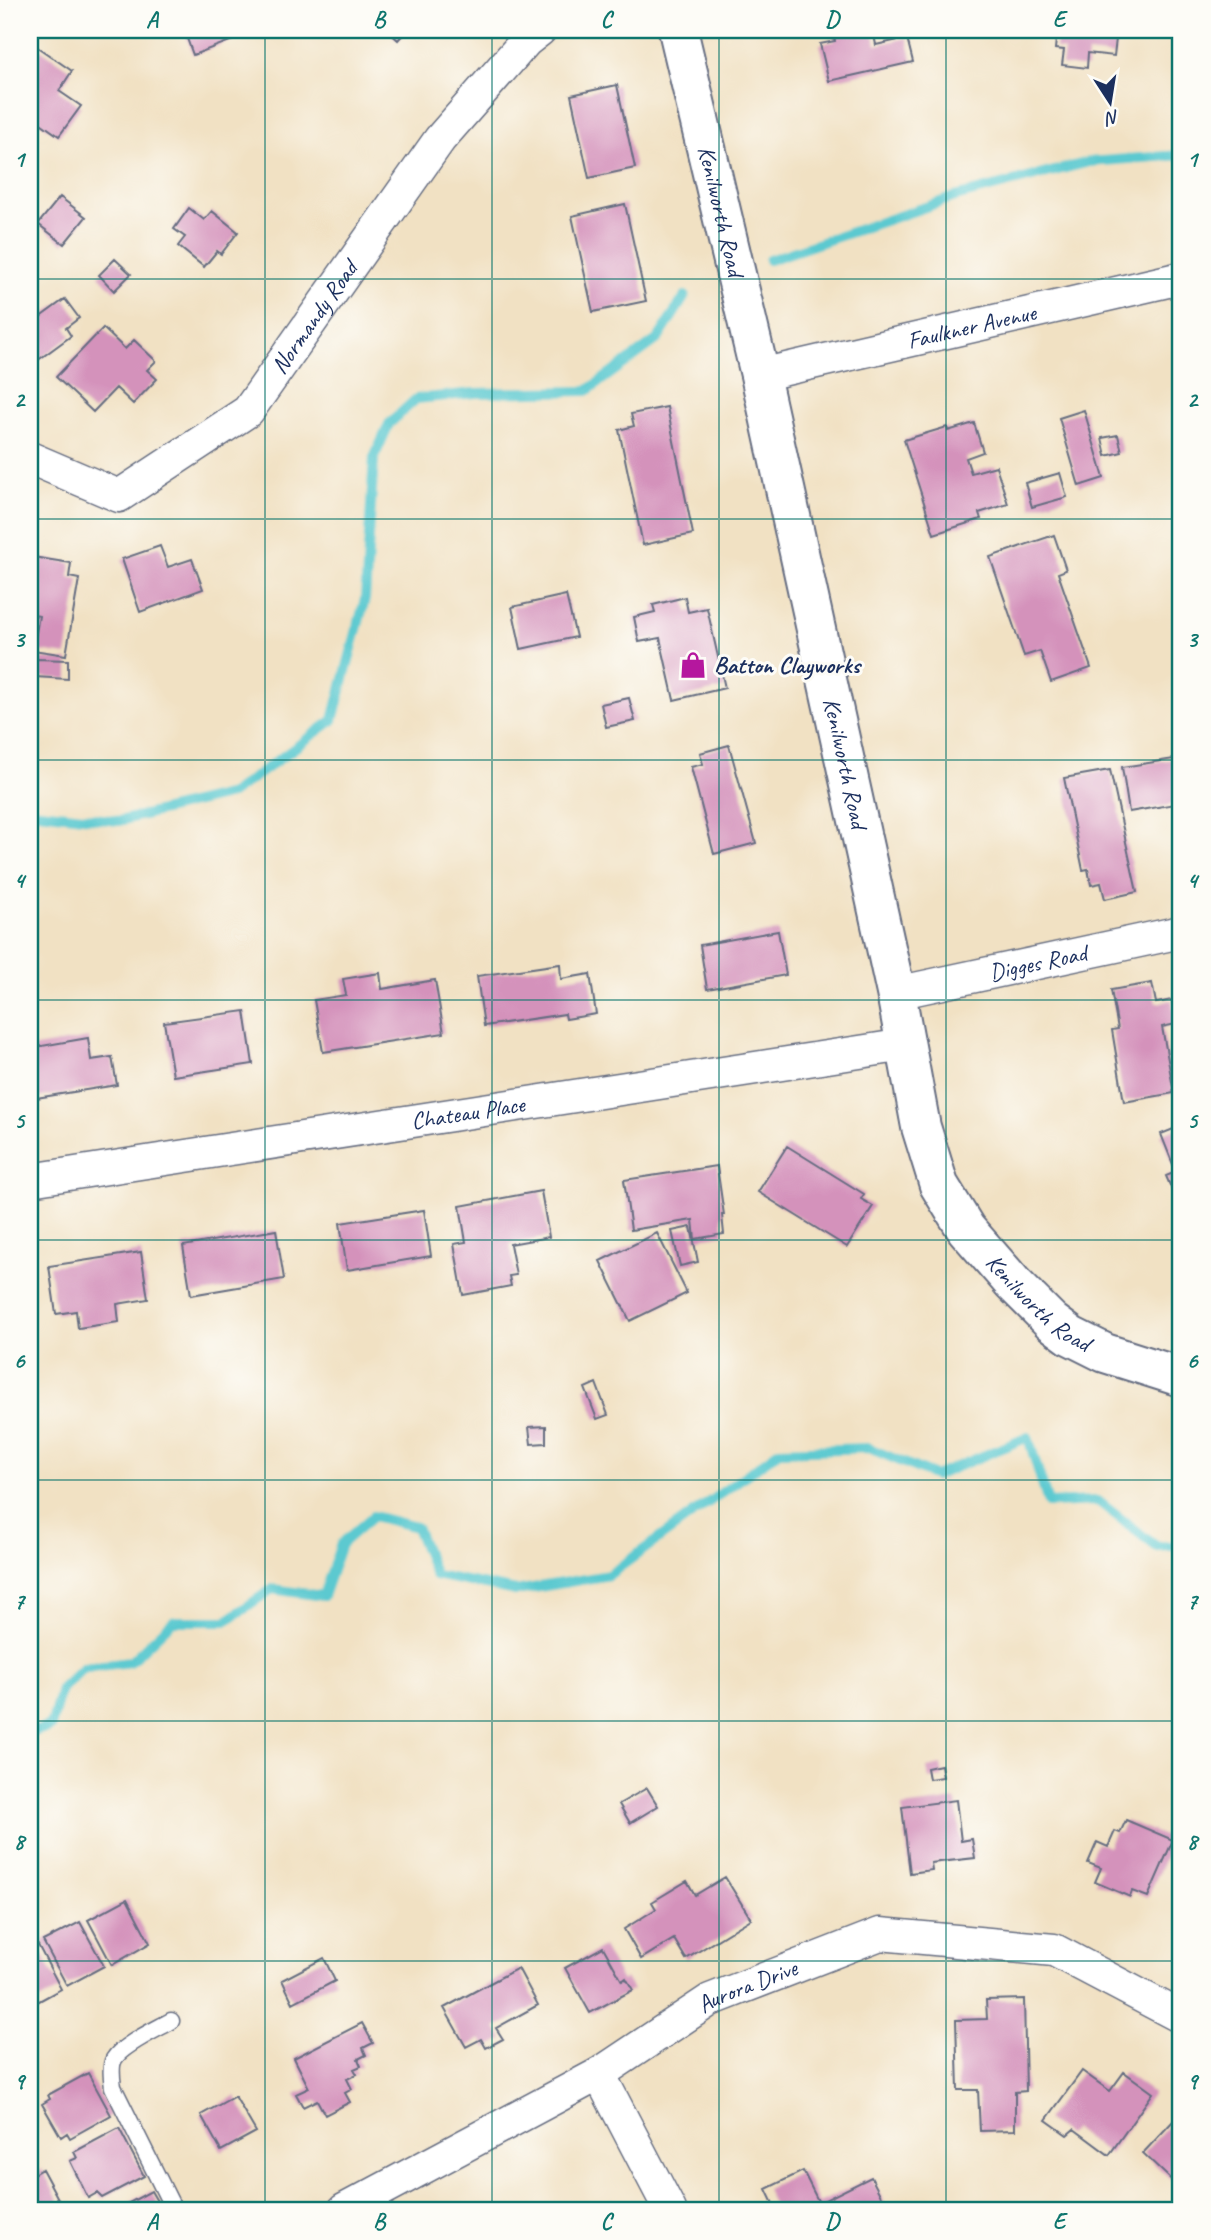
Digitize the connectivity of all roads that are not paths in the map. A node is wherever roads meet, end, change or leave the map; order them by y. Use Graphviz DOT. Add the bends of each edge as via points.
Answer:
graph roads {
  1 [pos="540,30"];
  2 [pos="678,30"];
  3 [pos="1181,278"];
  4 [pos="760,375"];
  5 [pos="30,458"];
  6 [pos="1181,932"];
  7 [pos="896,993"];
  8 [pos="905,1045"];
  9 [pos="30,1180"];
  10 [pos="1181,1377"];
  11 [pos="1181,2017"];
  12 [pos="171,2021"];
  13 [pos="599,2074"];
  14 [pos="174,2210"];
  15 [pos="344,2210"];
  16 [pos="670,2210"];
  1 -- 5 [label="street, Normandy Road" via="440,139 248,411 119,496"];
  2 -- 4 [label="street, Kenilworth Road"];
  3 -- 4 [label="street, Faulkner Avenue"];
  4 -- 7 [label="street, Kenilworth Road"];
  6 -- 7 [label="street, Digges Road"];
  7 -- 8 [label="street, Kenilworth Road"];
  8 -- 9 [label="street, Chateau Place"];
  8 -- 10 [label="street, Kenilworth Road" via="933,1165 949,1205 966,1230 1013,1283 1071,1336 1105,1353"];
  11 -- 13 [label="street, Aurora Drive" via="1054,1950 880,1934 710,2000"];
  12 -- 14 [label="lane" via="124,2049 113,2060 111,2075"];
  13 -- 15 [label="street, Aurora Drive"];
  13 -- 16 [label="street"];
}
